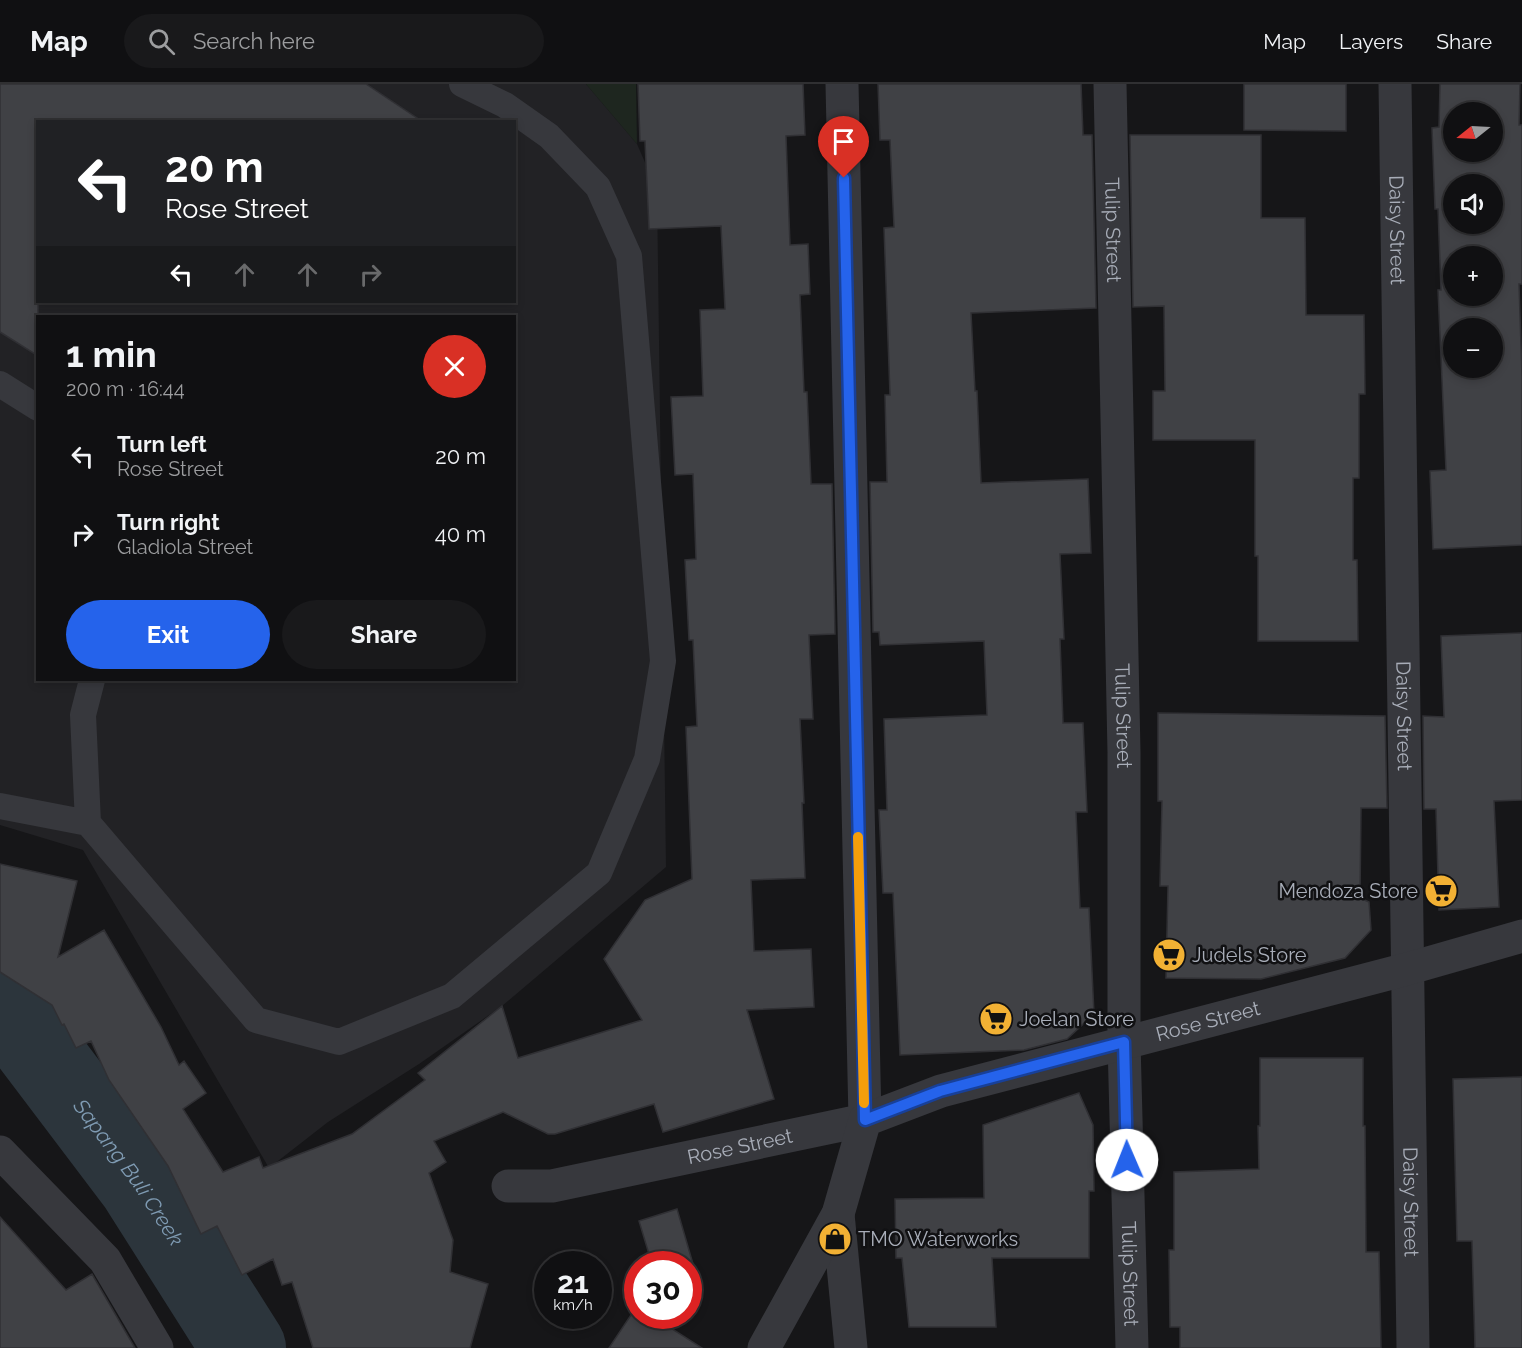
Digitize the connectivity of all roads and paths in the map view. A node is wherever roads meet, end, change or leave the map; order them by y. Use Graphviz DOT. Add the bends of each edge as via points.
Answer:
graph roads {
  1 [pos="462,84"];
  2 [pos="842,84"];
  3 [pos="1110,84"];
  4 [pos="1395,84"];
  5 [pos="0,384"];
  6 [pos="36,407"];
  7 [pos="93,681"];
  8 [pos="0,806"];
  9 [pos="88,824"];
  10 [pos="1522,936"];
  11 [pos="1407,969"];
  12 [pos="1124,1042"];
  13 [pos="865,1120"];
  14 [pos="0,1152"];
  15 [pos="508,1186"];
  16 [pos="838,1214"];
  17 [pos="157,1348"];
  18 [pos="764,1348"];
  19 [pos="851,1348"];
  20 [pos="1132,1348"];
  21 [pos="1413,1348"];
  1 -- 9 [label="lane" via="505,105 549,136 598,187 629,256 663,661 647,759 599,873 452,996 339,1042 256,1020"];
  2 -- 13 [label="street"];
  3 -- 12 [label="street, Tulip Street" via="1124,752"];
  4 -- 11 [label="street, Daisy Street"];
  5 -- 6 [label="lane"];
  7 -- 9 [label="lane" via="83,715"];
  8 -- 9 [label="lane"];
  10 -- 11 [label="street, Rose Street"];
  11 -- 12 [label="street, Rose Street"];
  11 -- 21 [label="street, Daisy Street"];
  12 -- 13 [label="street, Rose Street" via="940,1091"];
  12 -- 20 [label="street, Tulip Street"];
  13 -- 15 [label="street, Rose Street" via="552,1186"];
  13 -- 16 [label="street"];
  14 -- 17 [label="street" via="105,1260"];
  16 -- 18 [label="street"];
  16 -- 19 [label="street"];
}
